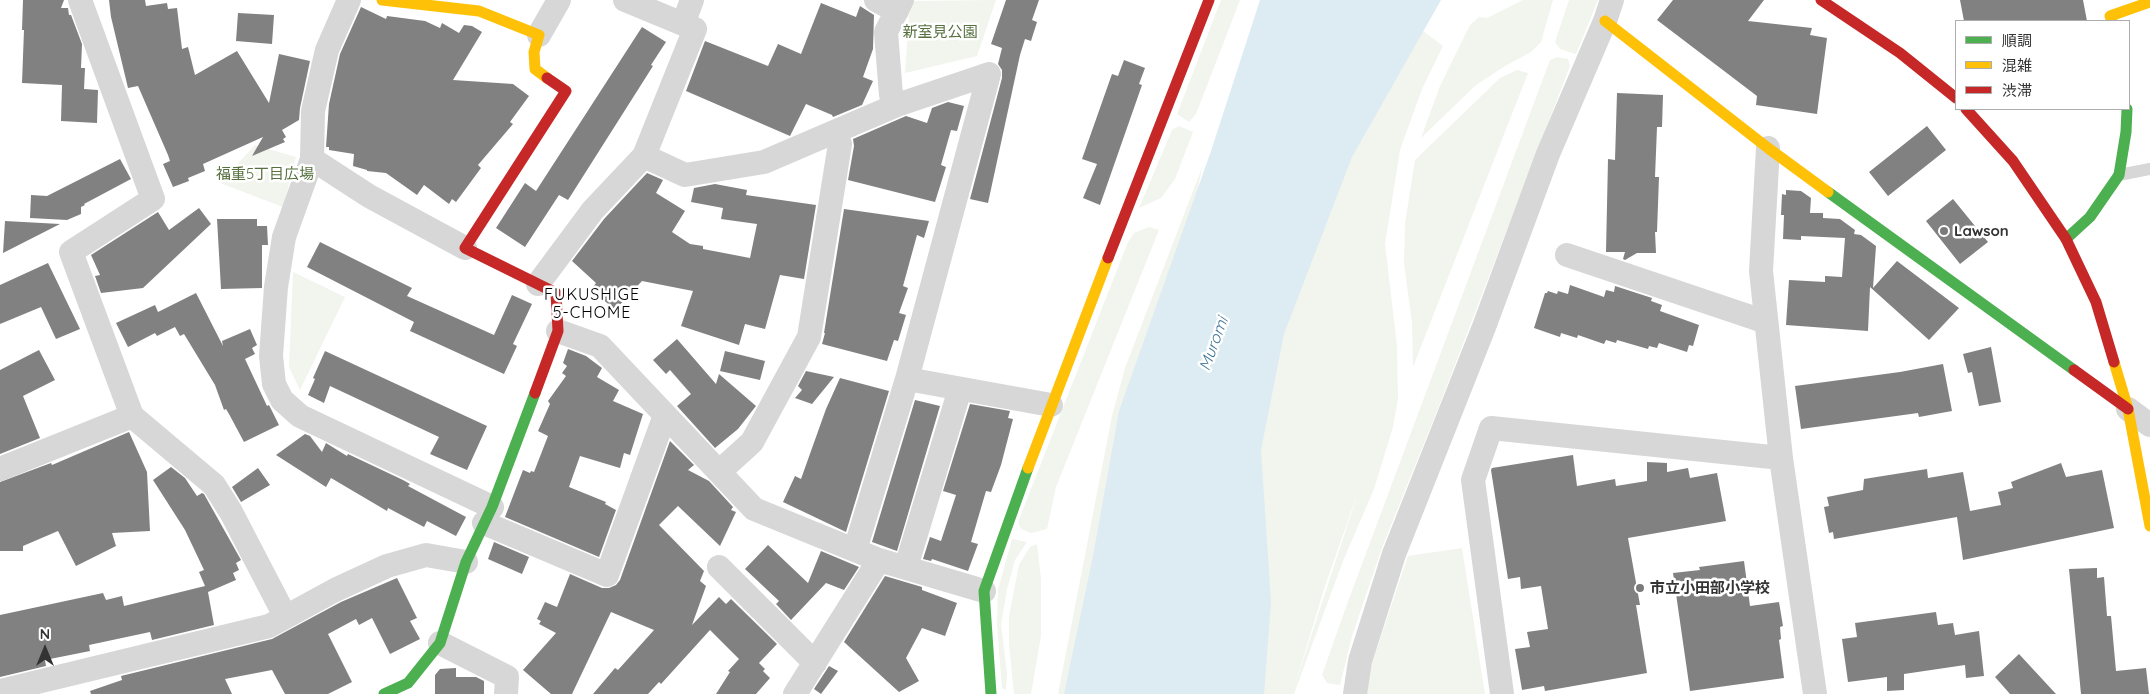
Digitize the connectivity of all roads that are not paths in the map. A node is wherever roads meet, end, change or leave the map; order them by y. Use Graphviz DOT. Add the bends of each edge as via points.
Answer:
graph roads {
  1 [pos="80,0"];
  2 [pos="349,0"];
  3 [pos="382,0"];
  4 [pos="559,0"];
  5 [pos="625,0"];
  6 [pos="692,0"];
  7 [pos="1209,0"];
  8 [pos="1821,0"];
  9 [pos="2150,2"];
  10 [pos="892,4"];
  11 [pos="1608,10"];
  12 [pos="2109,12"];
  13 [pos="683,24"];
  14 [pos="540,35"];
  15 [pos="1955,97"];
  16 [pos="897,105"];
  17 [pos="1967,110"];
  18 [pos="2127,110"];
  19 [pos="834,132"];
  20 [pos="1768,148"];
  21 [pos="644,156"];
  22 [pos="312,159"];
  23 [pos="2150,169"];
  24 [pos="2119,175"];
  25 [pos="2066,239"];
  26 [pos="465,248"];
  27 [pos="1567,255"];
  28 [pos="538,284"];
  29 [pos="1766,322"];
  30 [pos="558,330"];
  31 [pos="907,380"];
  32 [pos="960,389"];
  33 [pos="1052,405"];
  34 [pos="2128,409"];
  35 [pos="665,415"];
  36 [pos="132,416"];
  37 [pos="2150,425"];
  38 [pos="1781,458"];
  39 [pos="0,470"];
  40 [pos="719,472"];
  41 [pos="488,515"];
  42 [pos="2150,526"];
  43 [pos="855,550"];
  44 [pos="880,560"];
  45 [pos="466,562"];
  46 [pos="719,568"];
  47 [pos="906,568"];
  48 [pos="984,591"];
  49 [pos="285,616"];
  50 [pos="440,643"];
  51 [pos="815,662"];
  52 [pos="411,688"];
  53 [pos="0,691"];
  54 [pos="384,694"];
  55 [pos="506,694"];
  56 [pos="795,694"];
  57 [pos="991,694"];
  58 [pos="1354,694"];
  59 [pos="1502,694"];
  60 [pos="1815,694"];
  1 -- 36 [label="street" via="153,199 71,252"];
  2 -- 22 [label="street" via="326,50 313,111"];
  3 -- 14 [label="street" via="479,11"];
  4 -- 14 [label="street"];
  5 -- 13 [label="street"];
  6 -- 13 [label="street"];
  7 -- 33 [label="street"];
  8 -- 15 [label="street" via="1900,53"];
  9 -- 12 [label="street"];
  10 -- 16 [label="street" via="886,32 891,95"];
  11 -- 20 [label="street"];
  11 -- 58 [label="street" via="1548,154 1484,328 1394,554 1360,661"];
  13 -- 21 [label="street" via="695,29"];
  14 -- 26 [label="street" via="534,52 535,69 566,90"];
  16 -- 19 [label="street"];
  16 -- 31 [label="street" via="988,74"];
  17 -- 25 [label="street" via="2013,161"];
  18 -- 24 [label="street"];
  19 -- 21 [label="street" via="764,162 685,175"];
  19 -- 40 [label="street" via="840,144 809,337 752,442"];
  20 -- 29 [label="street" via="1761,271"];
  20 -- 34 [label="street"];
  21 -- 28 [label="street" via="593,210"];
  22 -- 26 [label="street" via="369,196"];
  22 -- 41 [label="street" via="284,236 271,356 274,384 282,400 300,416"];
  23 -- 24 [label="lane"];
  24 -- 25 [label="street" via="2090,217"];
  25 -- 34 [label="street" via="2096,302"];
  26 -- 28 [label="street"];
  27 -- 29 [label="street"];
  28 -- 30 [label="street" via="556,293"];
  29 -- 38 [label="street"];
  30 -- 35 [label="street" via="600,346"];
  30 -- 41 [label="street"];
  31 -- 32 [label="street"];
  31 -- 43 [label="street"];
  32 -- 33 [label="street"];
  32 -- 47 [label="street"];
  33 -- 48 [label="street"];
  34 -- 37 [label="street"];
  34 -- 42 [label="street"];
  35 -- 40 [label="street"];
  35 -- 41 [label="street" via="607,575"];
  36 -- 39 [label="street"];
  36 -- 49 [label="street" via="214,485"];
  38 -- 59 [label="street" via="1491,428 1473,480"];
  38 -- 60 [label="street"];
  40 -- 43 [label="street" via="754,509"];
  41 -- 45 [label="street"];
  43 -- 44 [label="street"];
  44 -- 47 [label="street"];
  44 -- 51 [label="street"];
  45 -- 49 [label="street" via="426,555 387,566"];
  45 -- 50 [label="street"];
  46 -- 51 [label="street"];
  47 -- 48 [label="street"];
  48 -- 57 [label="street"];
  49 -- 53 [label="street" via="269,626"];
  50 -- 52 [label="street"];
  50 -- 55 [label="street" via="506,677"];
  51 -- 56 [label="street"];
  52 -- 54 [label="street"];
}
